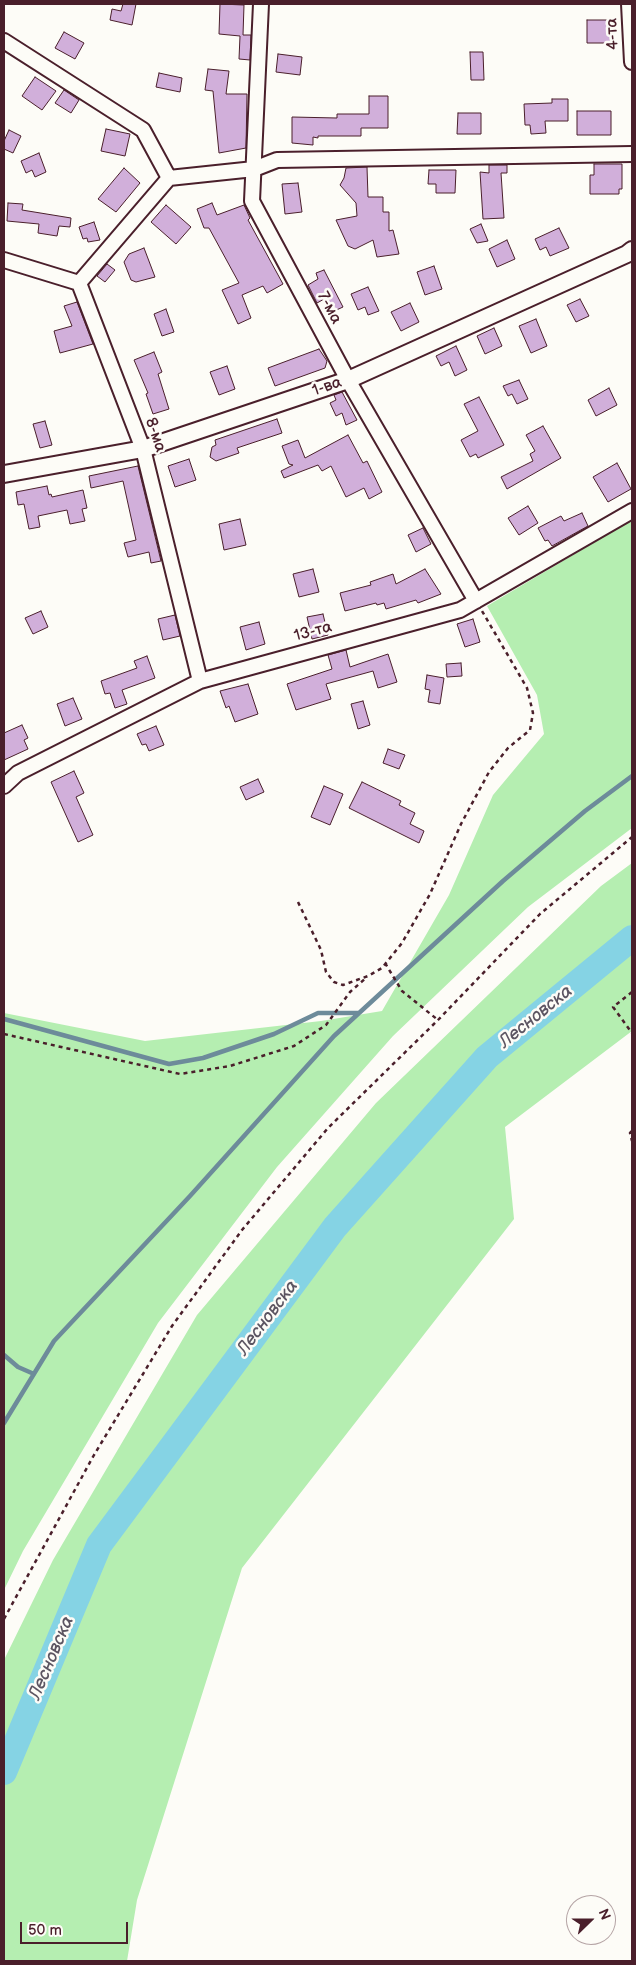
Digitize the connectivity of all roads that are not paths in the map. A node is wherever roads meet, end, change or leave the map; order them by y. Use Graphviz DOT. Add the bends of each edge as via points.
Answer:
graph roads {
  1 [pos="261,4"];
  2 [pos="630,4"];
  3 [pos="4,41"];
  4 [pos="632,62"];
  5 [pos="632,154"];
  6 [pos="254,169"];
  7 [pos="169,178"];
  8 [pos="630,256"];
  9 [pos="4,260"];
  10 [pos="79,283"];
  11 [pos="348,380"];
  12 [pos="143,449"];
  13 [pos="4,474"];
  14 [pos="632,511"];
  15 [pos="476,601"];
  16 [pos="200,681"];
  17 [pos="4,786"];
  1 -- 6 [label="street, 7-ма"];
  2 -- 4 [label="street, 4-та"];
  3 -- 7 [label="street" via="143,130"];
  5 -- 6 [label="street" via="277,160"];
  6 -- 7 [label="street"];
  6 -- 11 [label="street, 7-ма" via="252,201"];
  7 -- 10 [label="street"];
  8 -- 11 [label="street, 1-ва"];
  9 -- 10 [label="street"];
  10 -- 12 [label="street, 8-ма"];
  11 -- 12 [label="street, 1-ва"];
  11 -- 15 [label="street, 7-ма"];
  12 -- 13 [label="street, 1-ва"];
  12 -- 16 [label="street, 8-ма"];
  14 -- 15 [label="street, 13-та"];
  15 -- 16 [label="street, 13-та" via="460,610"];
  16 -- 17 [label="street, 13-та" via="18,773"];
}
